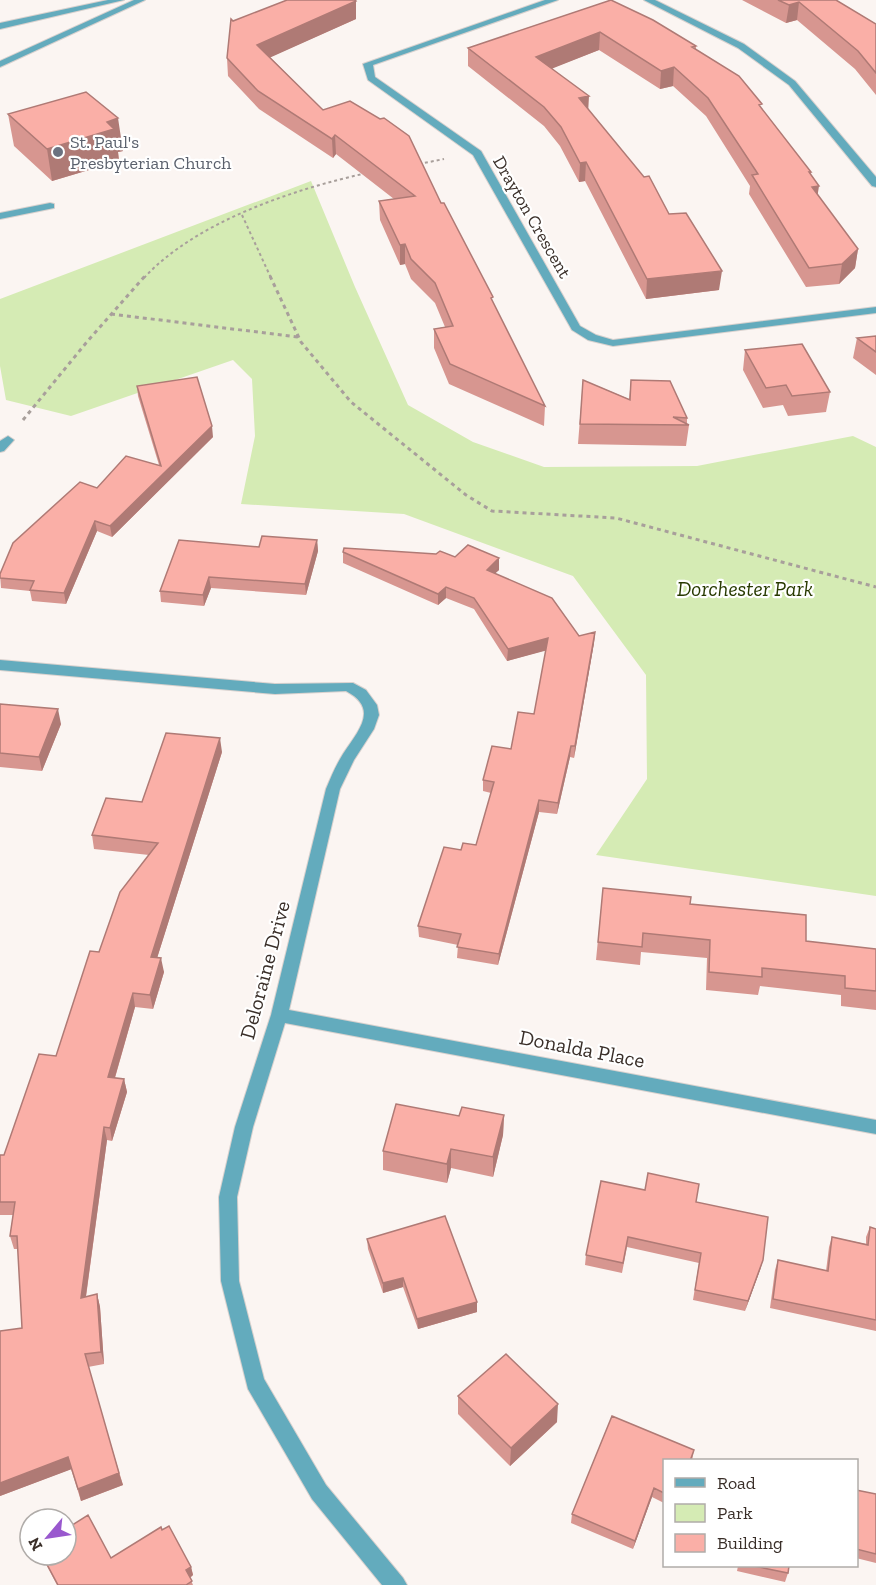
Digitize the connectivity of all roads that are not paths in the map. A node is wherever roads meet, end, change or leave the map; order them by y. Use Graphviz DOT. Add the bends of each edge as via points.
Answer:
graph roads {
  1 [pos="120,0"];
  2 [pos="141,0"];
  3 [pos="554,0"];
  4 [pos="648,0"];
  5 [pos="0,26"];
  6 [pos="0,63"];
  7 [pos="876,184"];
  8 [pos="50,207"];
  9 [pos="0,216"];
  10 [pos="876,310"];
  11 [pos="0,665"];
  12 [pos="279,1015"];
  13 [pos="876,1127"];
  14 [pos="396,1585"];
  1 -- 5 [label="street"];
  2 -- 6 [label="street"];
  3 -- 10 [label="street, Drayton Crescent" via="368,64 371,78 477,153 576,328 592,338 613,343"];
  4 -- 7 [label="street" via="741,46 792,83"];
  8 -- 9 [label="street"];
  11 -- 12 [label="street, Deloraine Drive" via="275,689 348,686 361,693 372,715 333,789"];
  12 -- 13 [label="street, Donalda Place"];
  12 -- 14 [label="street, Deloraine Drive" via="244,1127 228,1197 230,1281 255,1382 319,1492"];
}
